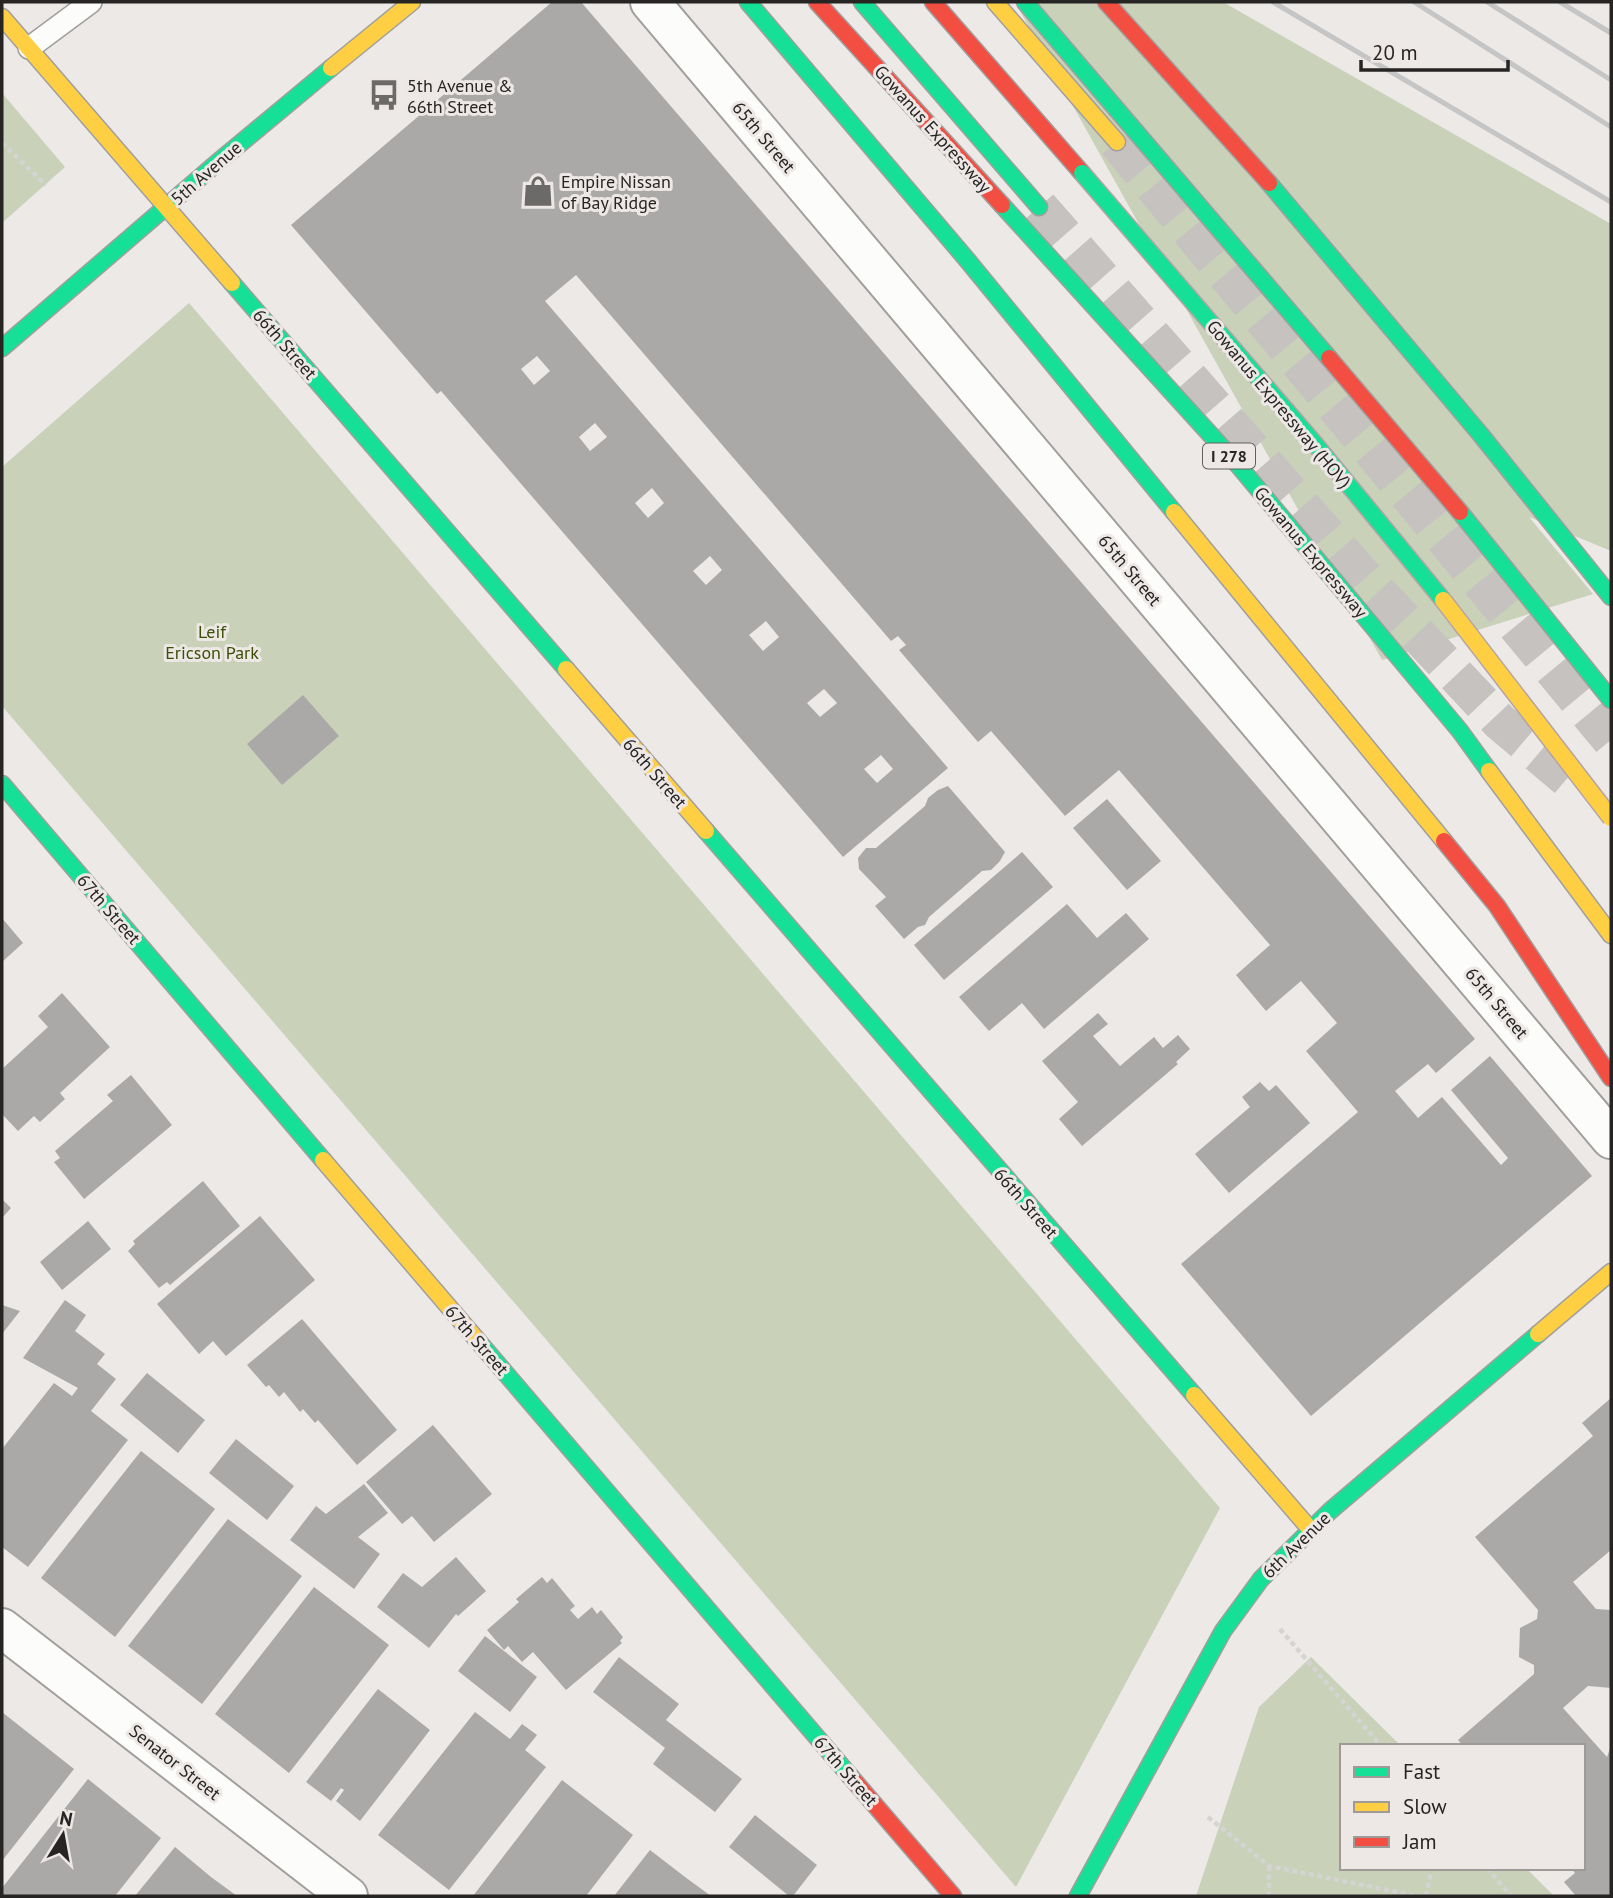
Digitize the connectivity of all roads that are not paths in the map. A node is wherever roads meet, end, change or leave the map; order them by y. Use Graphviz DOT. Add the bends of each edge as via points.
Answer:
graph roads {
  1 [pos="91,2"];
  2 [pos="412,2"];
  3 [pos="650,2"];
  4 [pos="748,2"];
  5 [pos="817,2"];
  6 [pos="862,2"];
  7 [pos="933,2"];
  8 [pos="995,2"];
  9 [pos="1025,2"];
  10 [pos="1106,2"];
  11 [pos="2,17"];
  12 [pos="29,48"];
  13 [pos="1117,142"];
  14 [pos="166,207"];
  15 [pos="1039,207"];
  16 [pos="2,348"];
  17 [pos="1611,597"];
  18 [pos="1611,700"];
  19 [pos="2,784"];
  20 [pos="1611,818"];
  21 [pos="1611,935"];
  22 [pos="1611,1078"];
  23 [pos="1611,1139"];
  24 [pos="1611,1272"];
  25 [pos="1310,1530"];
  26 [pos="2,1628"];
  27 [pos="348,1896"];
  28 [pos="953,1896"];
  29 [pos="1078,1896"];
  1 -- 12 [label="lane"];
  2 -- 14 [label="main road, 5th Avenue"];
  3 -- 23 [label="street, 65th Street"];
  4 -- 22 [label="main road" via="968,261 1497,906"];
  5 -- 21 [label="main road, Gowanus Expressway / I 278" via="1238,465 1460,730"];
  6 -- 15 [label="main road"];
  7 -- 20 [label="main road, Gowanus Expressway (HOV), bridge" via="1315,444 1444,601"];
  8 -- 13 [label="main road"];
  9 -- 18 [label="main road" via="1444,493"];
  10 -- 17 [label="main road" via="1256,168"];
  11 -- 12 [label="main road, 66th Street"];
  12 -- 14 [label="main road, 66th Street"];
  14 -- 16 [label="main road, 5th Avenue"];
  14 -- 25 [label="main road, 66th Street"];
  19 -- 28 [label="main road, 67th Street"];
  24 -- 25 [label="main road, 6th Avenue"];
  25 -- 29 [label="main road, 6th Avenue" via="1266,1572 1235,1612"];
  26 -- 27 [label="street, Senator Street"];
}
